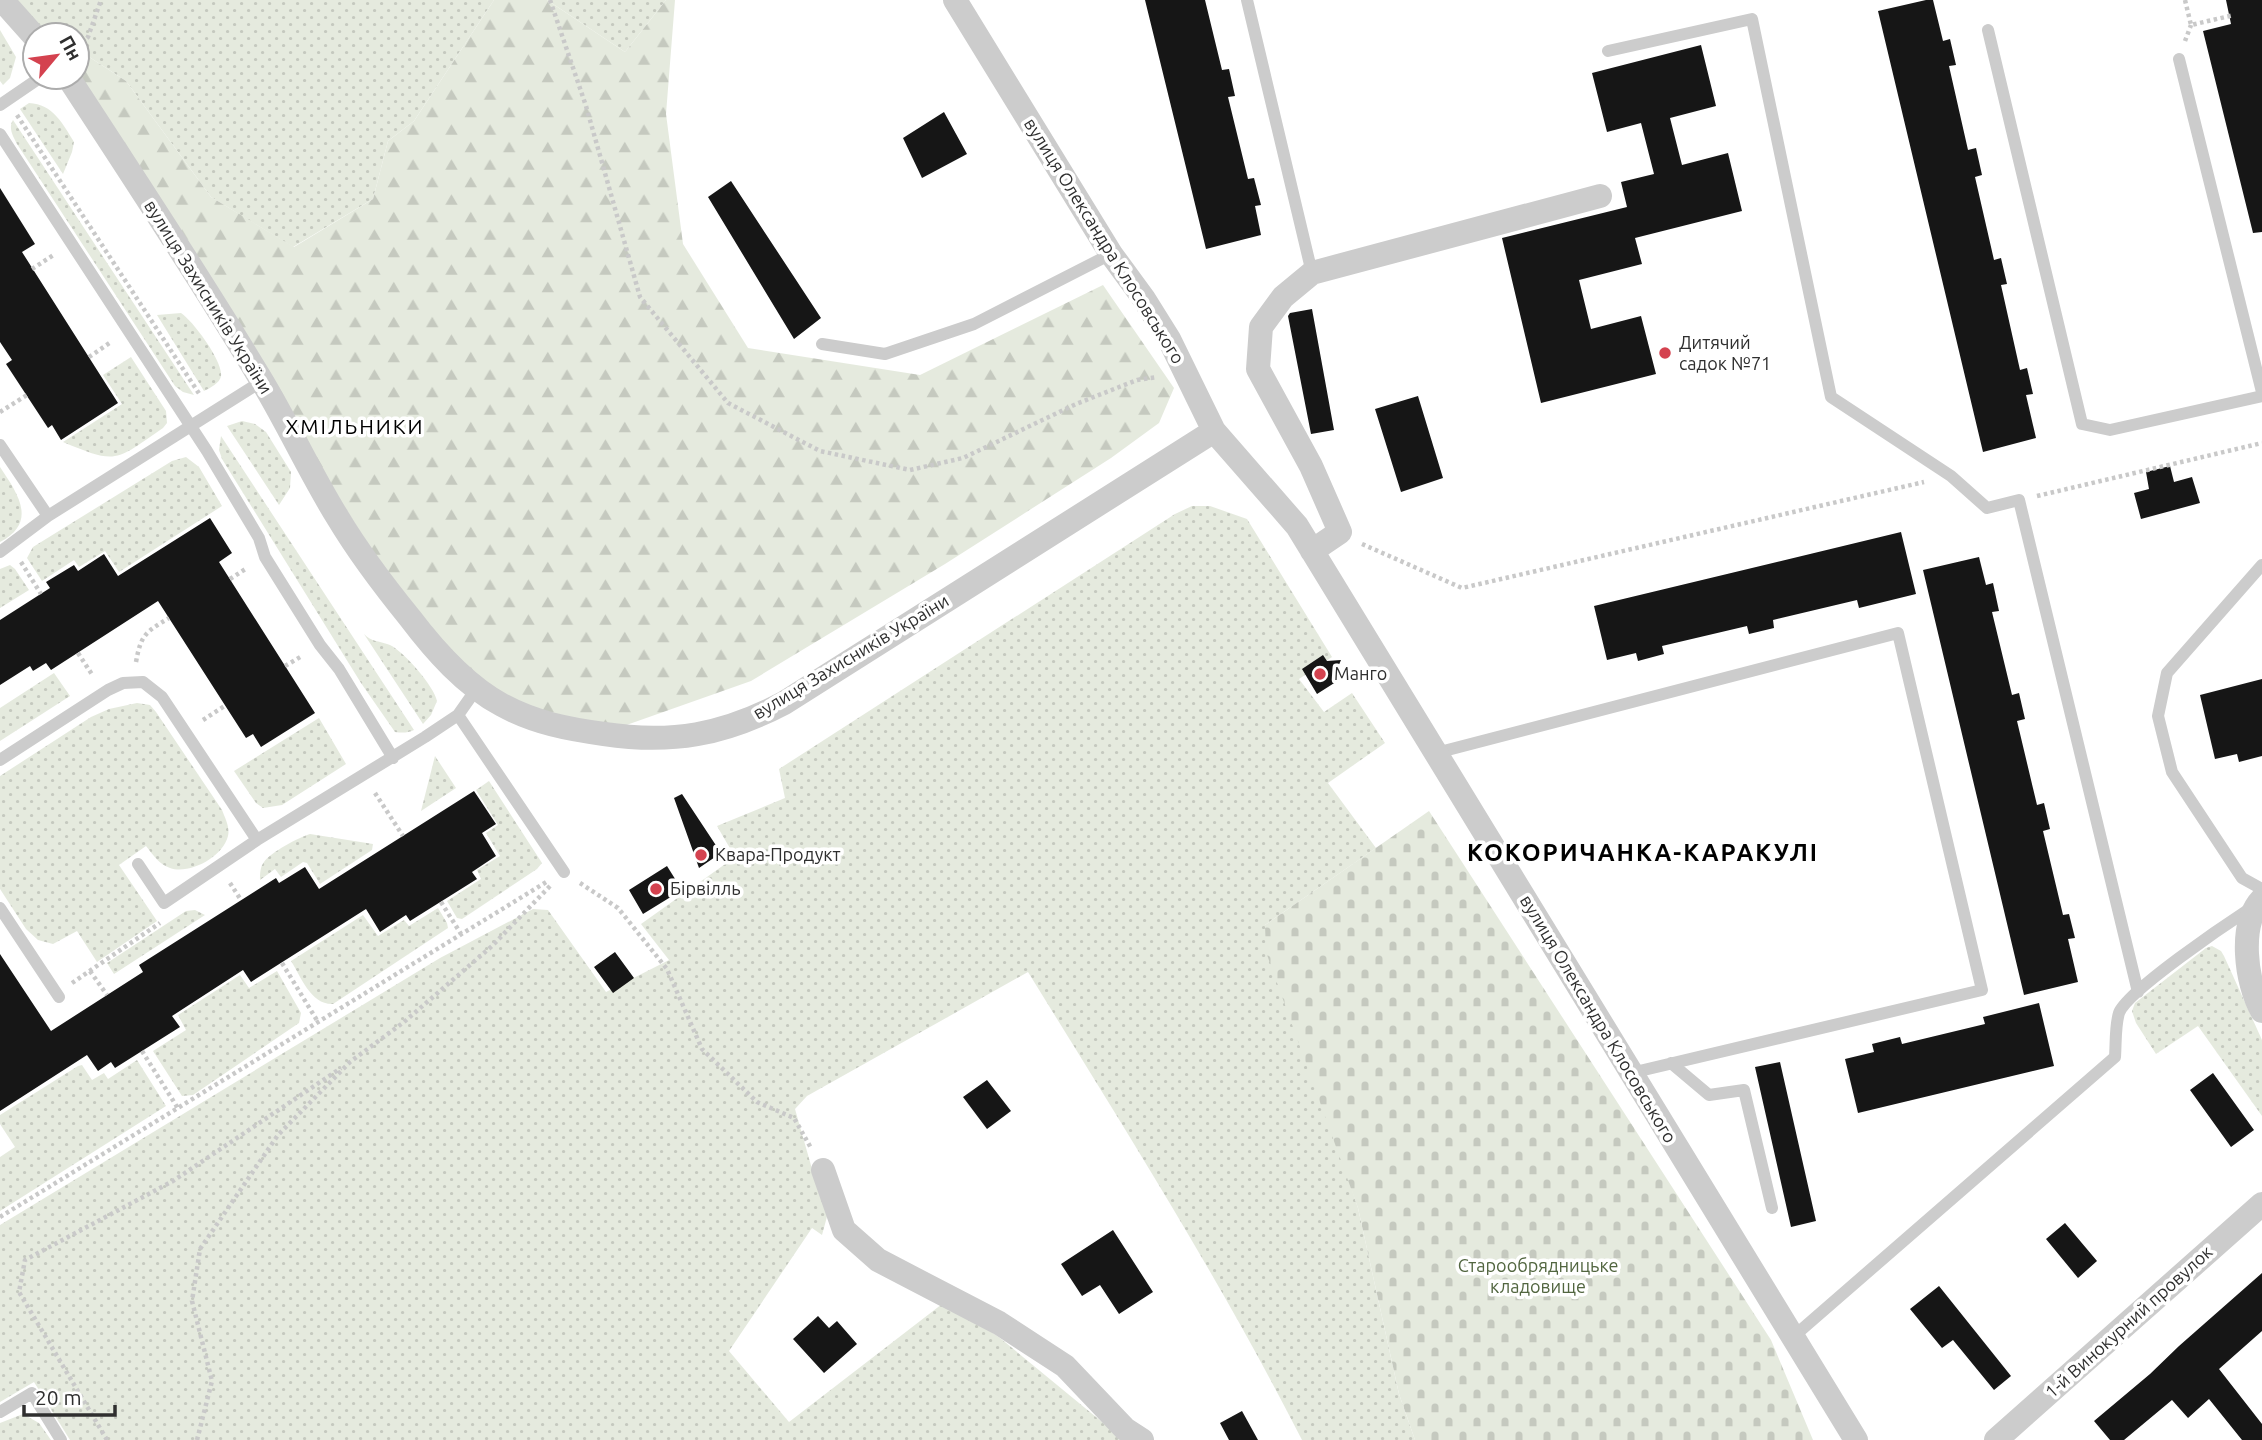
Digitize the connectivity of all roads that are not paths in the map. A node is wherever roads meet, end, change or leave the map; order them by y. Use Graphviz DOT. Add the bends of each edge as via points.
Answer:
graph roads {
  1 [pos="2,0"];
  2 [pos="956,0"];
  3 [pos="1247,0"];
  4 [pos="21,21"];
  5 [pos="1988,30"];
  6 [pos="1608,51"];
  7 [pos="2179,59"];
  8 [pos="21,91"];
  9 [pos="77,91"];
  10 [pos="4,103"];
  11 [pos="0,134"];
  12 [pos="1600,195"];
  13 [pos="1111,254"];
  14 [pos="1312,273"];
  15 [pos="822,344"];
  16 [pos="262,381"];
  17 [pos="2262,394"];
  18 [pos="191,427"];
  19 [pos="1214,430"];
  20 [pos="0,446"];
  21 [pos="48,516"];
  22 [pos="5,549"];
  23 [pos="1312,551"];
  24 [pos="2262,565"];
  25 [pos="477,688"];
  26 [pos="458,715"];
  27 [pos="1436,753"];
  28 [pos="393,758"];
  29 [pos="0,760"];
  30 [pos="257,840"];
  31 [pos="138,863"];
  32 [pos="564,872"];
  33 [pos="2260,898"];
  34 [pos="0,908"];
  35 [pos="2138,992"];
  36 [pos="57,995"];
  37 [pos="2262,1011"];
  38 [pos="1671,1063"];
  39 [pos="1631,1073"];
  40 [pos="823,1170"];
  41 [pos="2262,1204"];
  42 [pos="1772,1208"];
  43 [pos="1793,1337"];
  44 [pos="0,1412"];
  45 [pos="61,1440"];
  46 [pos="1142,1440"];
  47 [pos="1856,1440"];
  48 [pos="1996,1440"];
  1 -- 4 [label="street"];
  2 -- 13 [label="street, вулиця Олександра Клосовського"];
  3 -- 14 [label="lane"];
  5 -- 17 [label="lane" via="2082,424 2110,430"];
  6 -- 35 [label="lane" via="1752,19 1831,397 1951,476 1987,508 2019,500"];
  7 -- 17 [label="lane"];
  8 -- 10 [label="lane"];
  9 -- 16 [label="street, вулиця Захисників України"];
  11 -- 18 [label="lane"];
  12 -- 14 [label="street"];
  13 -- 15 [label="lane" via="974,324 885,354"];
  13 -- 19 [label="street, вулиця Олександра Клосовського" via="1169,339"];
  14 -- 23 [label="street" via="1283,297 1261,327 1258,369 1311,466 1340,532"];
  16 -- 18 [label="lane"];
  16 -- 25 [label="street, вулиця Захисників України" via="338,518 383,585 428,641"];
  18 -- 21 [label="lane"];
  18 -- 28 [label="lane" via="259,538 265,557"];
  19 -- 23 [label="street, вулиця Олександра Клосовського" via="1297,526"];
  19 -- 25 [label="street, вулиця Захисників України" via="784,703 723,730 636,738 548,725"];
  20 -- 21 [label="lane"];
  21 -- 22 [label="lane"];
  23 -- 27 [label="street, вулиця Олександра Клосовського"];
  24 -- 33 [label="lane" via="2167,673 2158,716 2172,772"];
  25 -- 26 [label="lane"];
  26 -- 28 [label="lane"];
  26 -- 32 [label="lane"];
  27 -- 38 [label="lane" via="1898,633 1982,990"];
  27 -- 39 [label="street, вулиця Олександра Клосовського"];
  28 -- 30 [label="lane"];
  29 -- 30 [label="lane" via="108,690 143,682 162,697"];
  30 -- 31 [label="lane" via="164,903"];
  33 -- 35 [label="lane"];
  33 -- 37 [label="street" via="2246,950"];
  34 -- 36 [label="lane"];
  35 -- 43 [label="lane" via="2120,1011 2115,1057"];
  38 -- 39 [label="lane"];
  38 -- 42 [label="lane" via="1709,1095 1744,1090"];
  39 -- 43 [label="street, вулиця Олександра Клосовського"];
  40 -- 46 [label="street" via="844,1230 878,1259 999,1323 1065,1366 1125,1429"];
  41 -- 48 [label="street, 1-й Винокурний провулок"];
  43 -- 47 [label="street, вулиця Олександра Клосовського"];
  44 -- 45 [label="lane" via="32,1393"];
}
